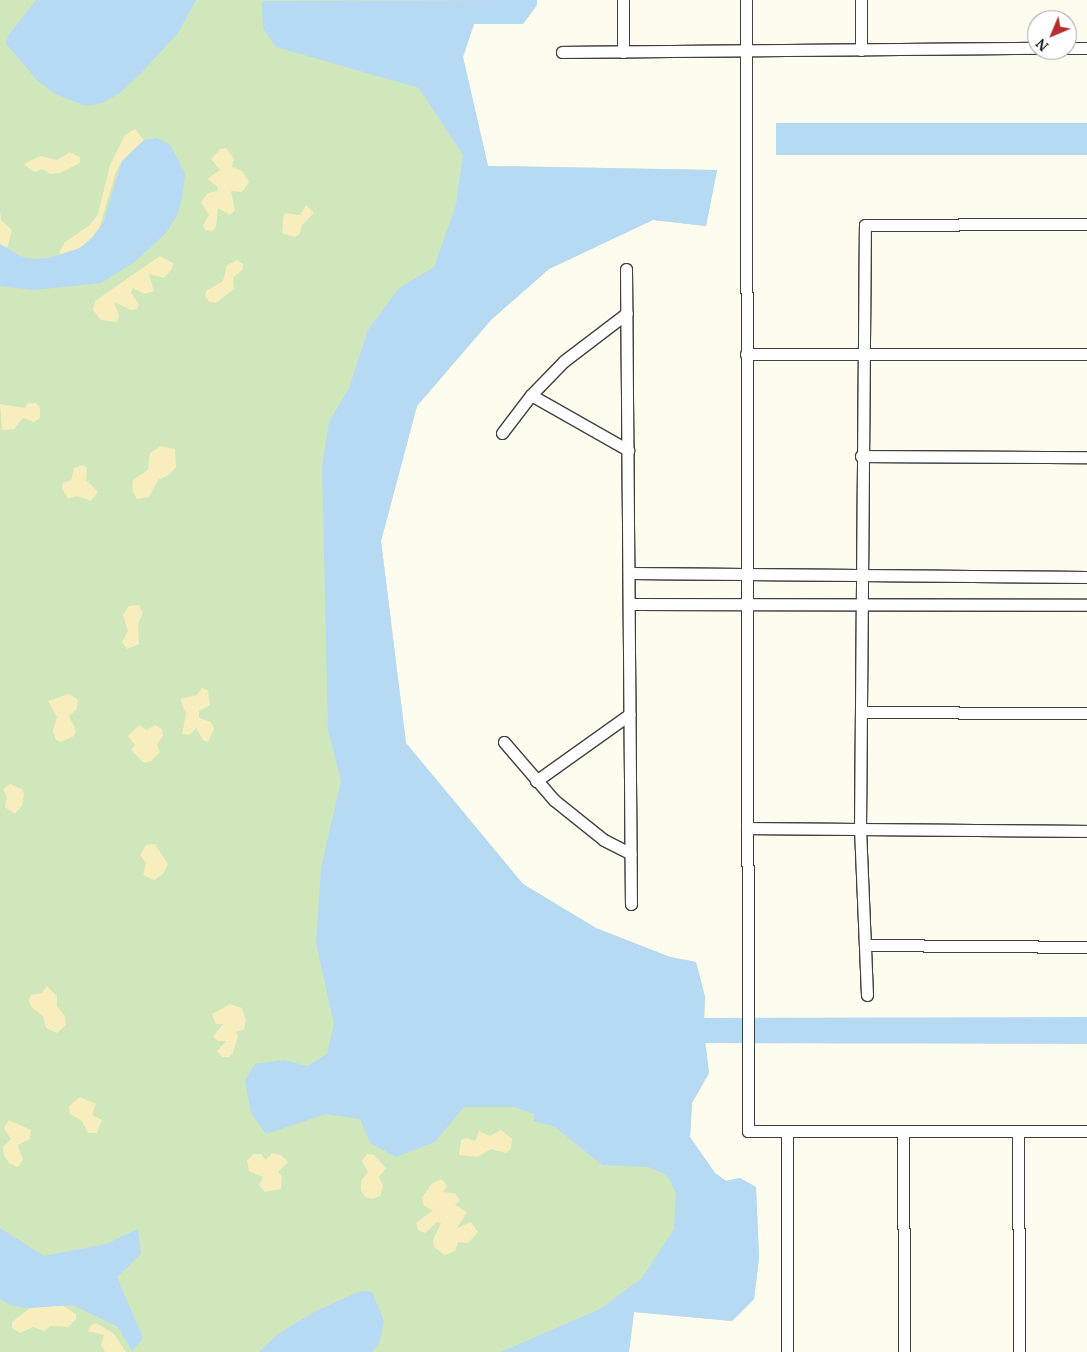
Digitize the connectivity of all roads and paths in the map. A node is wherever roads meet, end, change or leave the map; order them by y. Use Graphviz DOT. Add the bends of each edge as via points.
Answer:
graph roads {
  1 [pos="623,0"];
  2 [pos="746,0"];
  3 [pos="861,0"];
  4 [pos="1027,48"];
  5 [pos="861,50"];
  6 [pos="746,51"];
  7 [pos="562,52"];
  8 [pos="623,52"];
  9 [pos="1087,224"];
  10 [pos="626,269"];
  11 [pos="627,313"];
  12 [pos="746,354"];
  13 [pos="1087,354"];
  14 [pos="862,355"];
  15 [pos="531,395"];
  16 [pos="502,433"];
  17 [pos="628,450"];
  18 [pos="861,456"];
  19 [pos="1087,457"];
  20 [pos="629,573"];
  21 [pos="747,575"];
  22 [pos="862,577"];
  23 [pos="1087,577"];
  24 [pos="629,604"];
  25 [pos="1087,605"];
  26 [pos="747,606"];
  27 [pos="862,606"];
  28 [pos="862,712"];
  29 [pos="1087,712"];
  30 [pos="630,714"];
  31 [pos="504,742"];
  32 [pos="536,780"];
  33 [pos="747,828"];
  34 [pos="860,830"];
  35 [pos="1087,831"];
  36 [pos="631,854"];
  37 [pos="631,904"];
  38 [pos="865,945"];
  39 [pos="1087,947"];
  40 [pos="867,995"];
  41 [pos="787,1131"];
  42 [pos="903,1131"];
  43 [pos="1018,1131"];
  44 [pos="1087,1131"];
  45 [pos="787,1352"];
  46 [pos="904,1352"];
  47 [pos="1019,1352"];
  1 -- 8 [label="street"];
  2 -- 6 [label="street"];
  3 -- 5 [label="street"];
  4 -- 5 [label="street"];
  5 -- 6 [label="street"];
  6 -- 8 [label="street"];
  6 -- 12 [label="street"];
  7 -- 8 [label="street"];
  9 -- 14 [label="street" via="865,225"];
  10 -- 11 [label="street"];
  11 -- 15 [label="street" via="564,361"];
  11 -- 17 [label="street"];
  12 -- 14 [label="street"];
  12 -- 21 [label="street"];
  13 -- 14 [label="street"];
  14 -- 18 [label="street"];
  15 -- 16 [label="street"];
  15 -- 17 [label="street"];
  17 -- 20 [label="street"];
  18 -- 19 [label="street"];
  18 -- 22 [label="street"];
  20 -- 21 [label="street"];
  20 -- 24 [label="street"];
  21 -- 22 [label="street"];
  21 -- 26 [label="street"];
  22 -- 23 [label="street"];
  22 -- 27 [label="street"];
  24 -- 26 [label="street"];
  24 -- 30 [label="street"];
  25 -- 27 [label="street"];
  26 -- 27 [label="street"];
  26 -- 33 [label="street"];
  27 -- 28 [label="street"];
  28 -- 29 [label="street"];
  28 -- 34 [label="street"];
  30 -- 32 [label="street"];
  30 -- 36 [label="street"];
  31 -- 32 [label="street"];
  32 -- 36 [label="street" via="582,824"];
  33 -- 34 [label="street"];
  33 -- 41 [label="street" via="748,1131"];
  34 -- 35 [label="street"];
  34 -- 38 [label="street"];
  36 -- 37 [label="street"];
  38 -- 39 [label="street"];
  38 -- 40 [label="street"];
  41 -- 42 [label="street"];
  41 -- 45 [label="street"];
  42 -- 43 [label="street"];
  42 -- 46 [label="street"];
  43 -- 44 [label="street"];
  43 -- 47 [label="street"];
}
